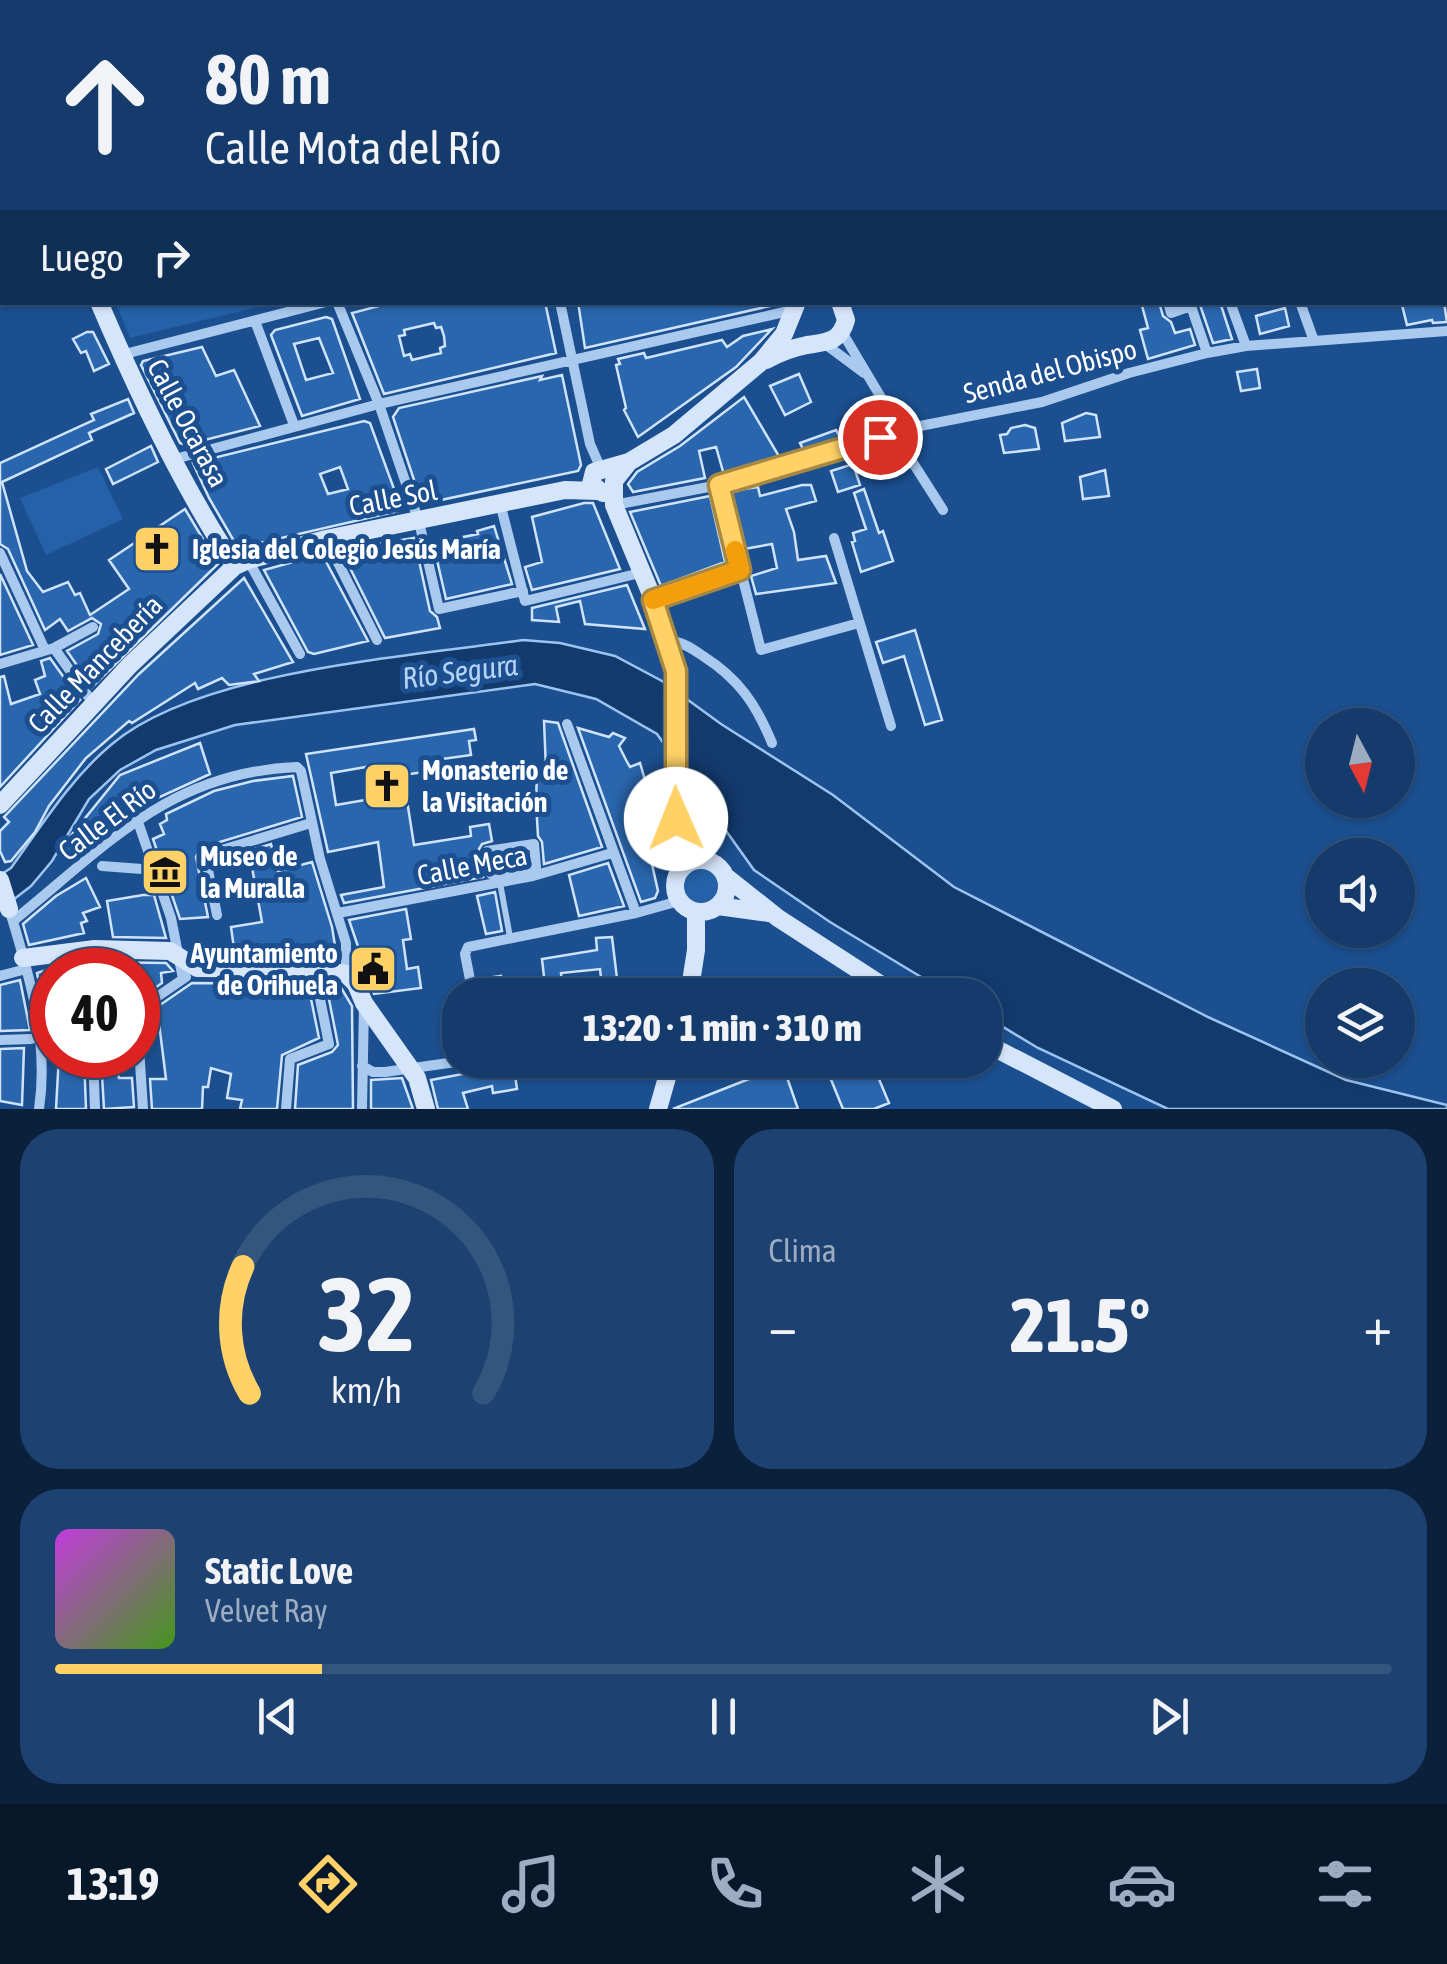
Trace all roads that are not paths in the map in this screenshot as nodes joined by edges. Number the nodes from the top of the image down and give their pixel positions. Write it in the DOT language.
graph roads {
  1 [pos="100,305"];
  2 [pos="315,305"];
  3 [pos="338,305"];
  4 [pos="561,305"];
  5 [pos="1169,305"];
  6 [pos="1231,305"];
  7 [pos="1301,305"];
  8 [pos="795,308"];
  9 [pos="843,318"];
  10 [pos="256,321"];
  11 [pos="1447,331"];
  12 [pos="1314,340"];
  13 [pos="819,344"];
  14 [pos="1246,346"];
  15 [pos="1206,353"];
  16 [pos="121,354"];
  17 [pos="572,358"];
  18 [pos="761,362"];
  19 [pos="865,374"];
  20 [pos="379,404"];
  21 [pos="294,426"];
  22 [pos="894,434"];
  23 [pos="174,459"];
  24 [pos="605,483"];
  25 [pos="719,485"];
  26 [pos="500,503"];
  27 [pos="944,510"];
  28 [pos="419,522"];
  29 [pos="834,538"];
  30 [pos="326,540"];
  31 [pos="0,553"];
  32 [pos="242,563"];
  33 [pos="740,570"];
  34 [pos="640,573"];
  35 [pos="522,591"];
  36 [pos="653,600"];
  37 [pos="859,622"];
  38 [pos="93,627"];
  39 [pos="377,640"];
  40 [pos="666,640"];
  41 [pos="50,649"];
  42 [pos="300,654"];
  43 [pos="0,664"];
  44 [pos="93,703"];
  45 [pos="567,724"];
  46 [pos="891,726"];
  47 [pos="772,743"];
  48 [pos="0,805"];
  49 [pos="138,819"];
  50 [pos="676,819"];
  51 [pos="311,823"];
  52 [pos="612,853"];
  53 [pos="708,861"];
  54 [pos="102,866"];
  55 [pos="536,868"];
  56 [pos="155,870"];
  57 [pos="680,870"];
  58 [pos="724,876"];
  59 [pos="0,880"];
  60 [pos="500,883"];
  61 [pos="679,900"];
  62 [pos="718,906"];
  63 [pos="696,912"];
  64 [pos="338,913"];
  65 [pos="636,914"];
  66 [pos="11,915"];
  67 [pos="217,915"];
  68 [pos="778,918"];
  69 [pos="510,937"];
  70 [pos="180,957"];
  71 [pos="25,964"];
  72 [pos="314,969"];
  73 [pos="190,974"];
  74 [pos="346,974"];
  75 [pos="0,976"];
  76 [pos="470,978"];
  77 [pos="692,978"];
  78 [pos="872,978"];
  79 [pos="30,988"];
  80 [pos="160,995"];
  81 [pos="364,1003"];
  82 [pos="382,1026"];
  83 [pos="362,1030"];
  84 [pos="30,1038"];
  85 [pos="0,1040"];
  86 [pos="1002,1051"];
  87 [pos="442,1063"];
  88 [pos="406,1067"];
  89 [pos="362,1072"];
  90 [pos="42,1078"];
  91 [pos="93,1078"];
  92 [pos="142,1078"];
  93 [pos="667,1078"];
  94 [pos="38,1109"];
  95 [pos="95,1109"];
  96 [pos="143,1109"];
  97 [pos="286,1109"];
  98 [pos="362,1109"];
  99 [pos="426,1109"];
  100 [pos="658,1109"];
  101 [pos="1113,1109"];
  1 -- 16 [label="street, Calle Ocarasa"];
  2 -- 10 [label="street"];
  3 -- 20 [label="street"];
  4 -- 17 [label="street"];
  5 -- 15 [label="street"];
  6 -- 14 [label="street"];
  7 -- 12 [label="street"];
  8 -- 13 [label="street"];
  8 -- 17 [label="street"];
  8 -- 18 [label="street"];
  9 -- 13 [label="street"];
  9 -- 19 [label="street"];
  10 -- 16 [label="street"];
  10 -- 21 [label="street"];
  11 -- 12 [label="street, Senda del Obispo"];
  12 -- 14 [label="street, Senda del Obispo"];
  13 -- 18 [label="street"];
  13 -- 19 [label="street"];
  14 -- 15 [label="street, Senda del Obispo"];
  15 -- 22 [label="street, Senda del Obispo"];
  16 -- 23 [label="street, Calle Ocarasa"];
  17 -- 20 [label="street"];
  17 -- 24 [label="street"];
  18 -- 24 [label="street"];
  19 -- 22 [label="street"];
  20 -- 21 [label="street"];
  20 -- 28 [label="street"];
  21 -- 23 [label="street"];
  22 -- 25 [label="street, Senda del Obispo"];
  22 -- 27 [label="street"];
  23 -- 32 [label="street, Calle Ocarasa"];
  24 -- 25 [label="street, Senda del Obispo"];
  24 -- 26 [label="street, Calle Sol"];
  24 -- 34 [label="street"];
  25 -- 33 [label="street"];
  26 -- 28 [label="street, Calle Sol"];
  26 -- 35 [label="street"];
  28 -- 30 [label="street, Calle Sol"];
  28 -- 35 [label="street"];
  29 -- 37 [label="street"];
  30 -- 32 [label="street, Calle Sol"];
  30 -- 39 [label="street"];
  31 -- 41 [label="street"];
  32 -- 42 [label="street"];
  32 -- 44 [label="street, Calle Mancebería"];
  33 -- 36 [label="street"];
  33 -- 37 [label="street"];
  34 -- 35 [label="street"];
  34 -- 36 [label="street"];
  36 -- 40 [label="street"];
  37 -- 46 [label="street"];
  38 -- 41 [label="street"];
  40 -- 47 [label="street"];
  40 -- 50 [label="street"];
  41 -- 43 [label="street"];
  41 -- 44 [label="street"];
  44 -- 48 [label="street, Calle Mancebería"];
  45 -- 52 [label="street"];
  49 -- 51 [label="street, Calle El Río"];
  49 -- 56 [label="street"];
  49 -- 66 [label="street, Calle El Río"];
  50 -- 53 [label="street"];
  50 -- 57 [label="street"];
  51 -- 64 [label="street"];
  51 -- 67 [label="street"];
  52 -- 60 [label="street, Calle Meca"];
  52 -- 65 [label="street"];
  53 -- 57 [label="street"];
  53 -- 58 [label="street"];
  54 -- 56 [label="street"];
  55 -- 55 [label="street"];
  56 -- 70 [label="street"];
  57 -- 61 [label="street"];
  58 -- 62 [label="street"];
  58 -- 68 [label="street"];
  59 -- 66 [label="street"];
  60 -- 64 [label="street, Calle Meca"];
  60 -- 69 [label="lane"];
  61 -- 63 [label="street"];
  61 -- 65 [label="street"];
  62 -- 63 [label="street"];
  62 -- 68 [label="street"];
  63 -- 77 [label="street"];
  64 -- 74 [label="street"];
  65 -- 69 [label="street"];
  66 -- 71 [label="street"];
  68 -- 78 [label="street"];
  69 -- 76 [label="street"];
  70 -- 71 [label="street"];
  70 -- 73 [label="street"];
  71 -- 75 [label="street"];
  71 -- 79 [label="street"];
  72 -- 73 [label="street"];
  72 -- 74 [label="street"];
  72 -- 97 [label="street"];
  73 -- 80 [label="street"];
  74 -- 81 [label="street"];
  81 -- 82 [label="street"];
  81 -- 83 [label="street"];
  82 -- 83 [label="street"];
  82 -- 88 [label="street"];
  83 -- 89 [label="street"];
  84 -- 85 [label="street"];
  86 -- 101 [label="street"];
  87 -- 88 [label="street"];
  88 -- 89 [label="street"];
  88 -- 99 [label="street"];
  89 -- 98 [label="street"];
  90 -- 94 [label="street"];
  91 -- 95 [label="street"];
  92 -- 96 [label="street"];
  93 -- 100 [label="street"];
}
